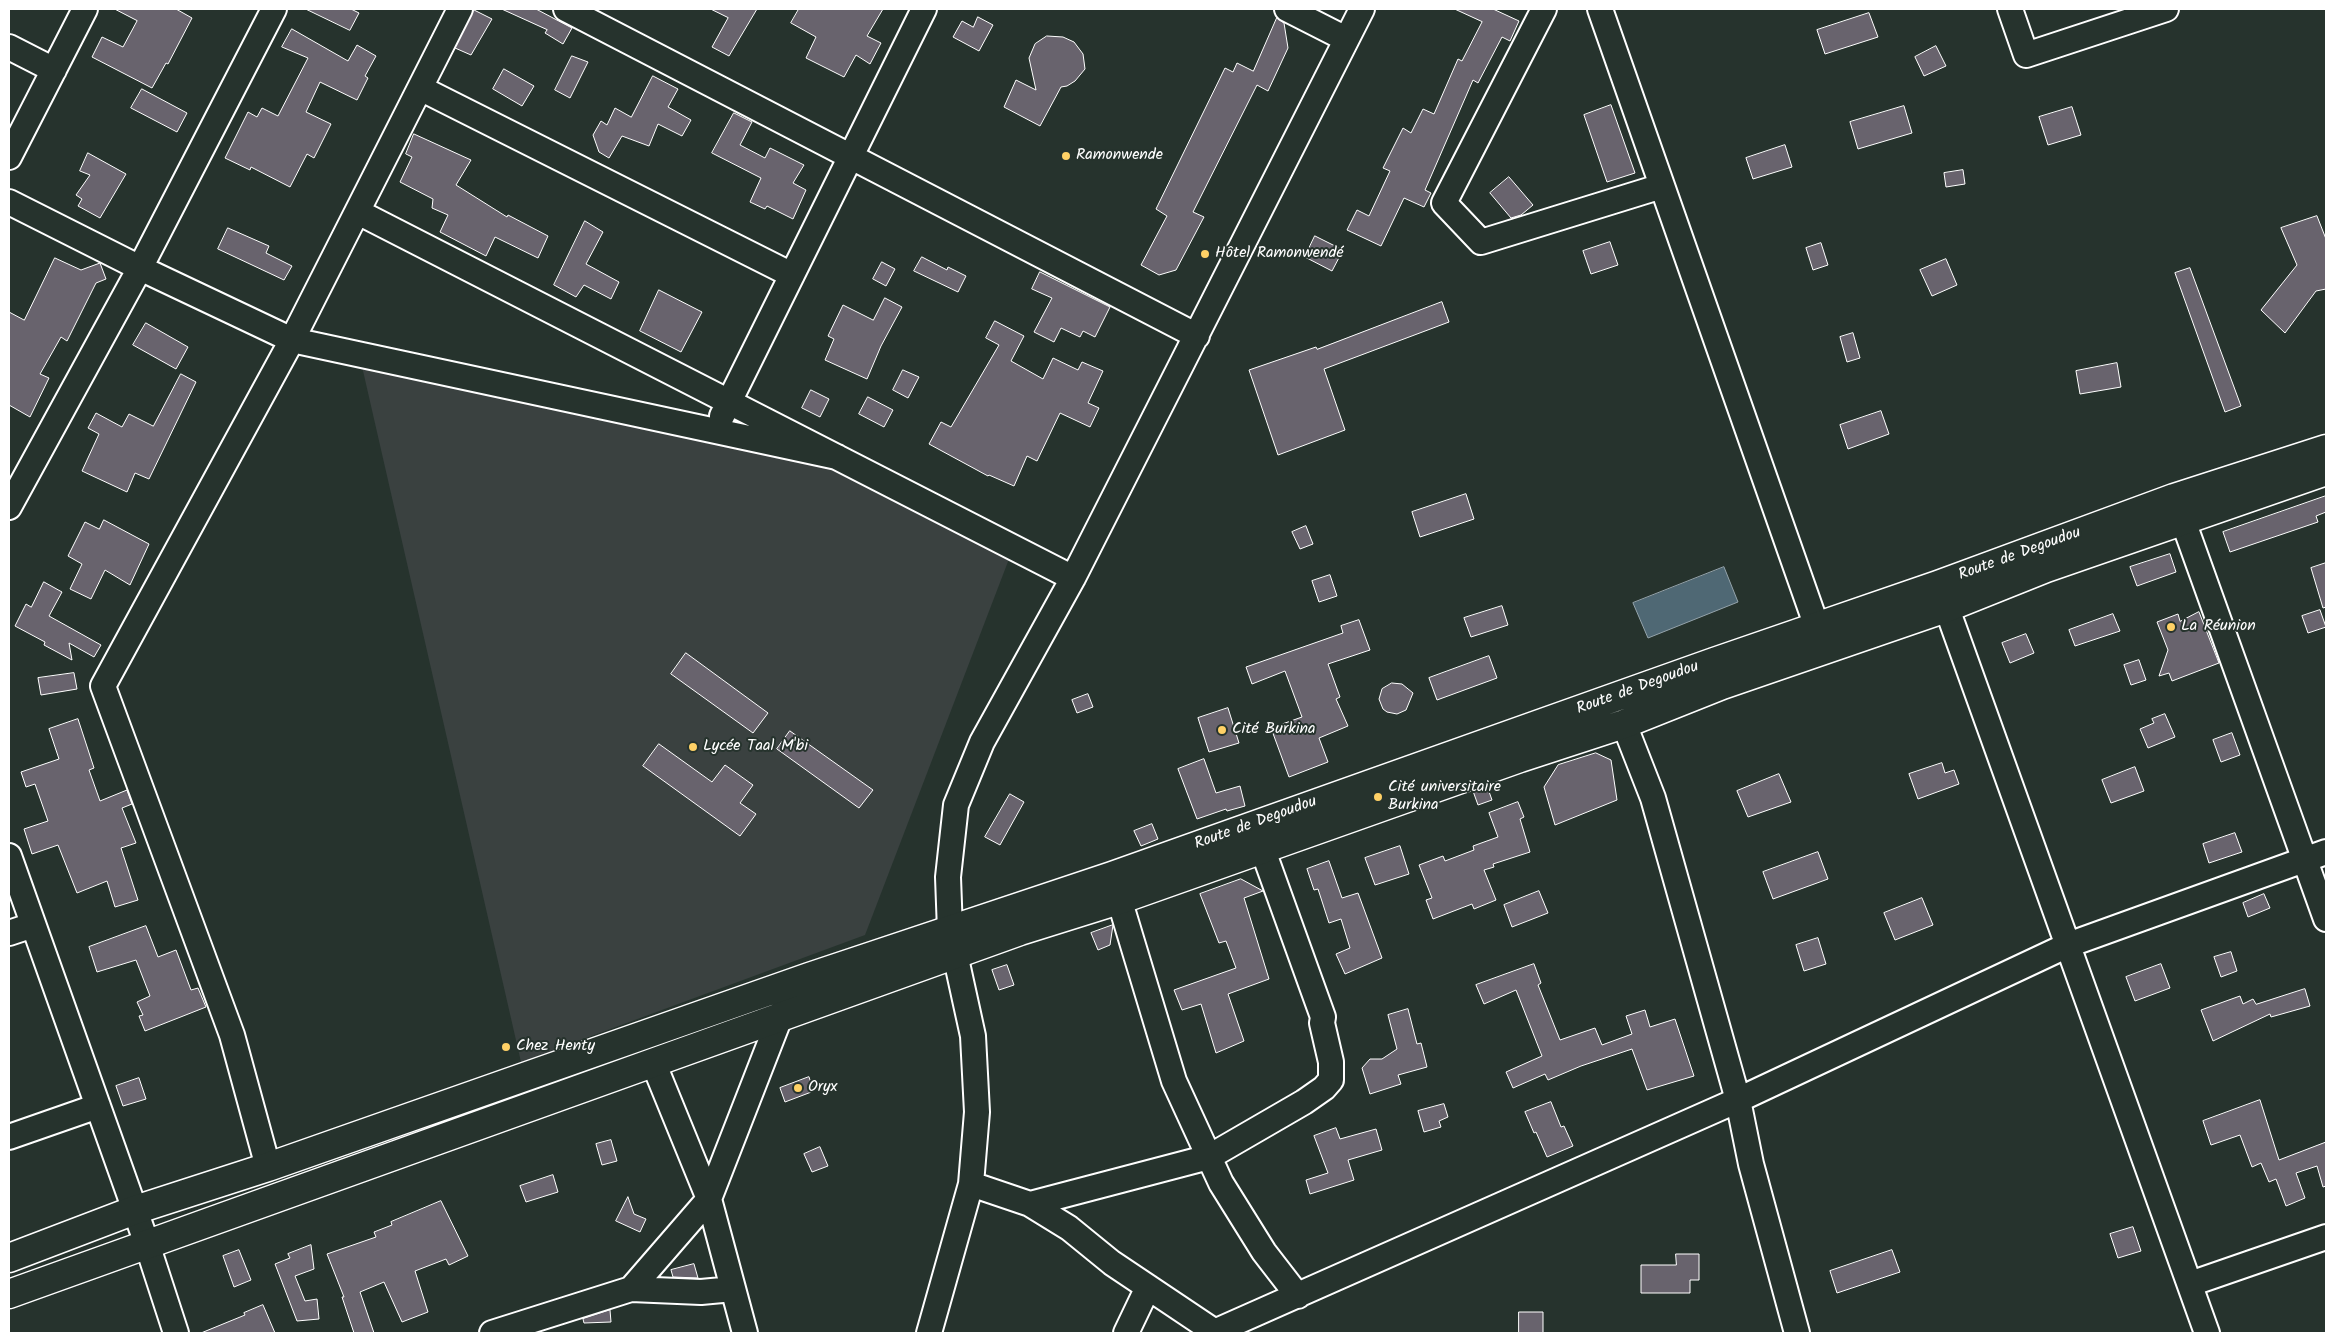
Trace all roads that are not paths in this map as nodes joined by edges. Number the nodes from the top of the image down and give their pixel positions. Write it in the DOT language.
graph roads {
  1 [pos="85,9"];
  2 [pos="274,9"];
  3 [pos="460,9"];
  4 [pos="566,9"];
  5 [pos="924,9"];
  6 [pos="1287,9"];
  7 [pos="1362,9"];
  8 [pos="1544,9"];
  9 [pos="1600,9"];
  10 [pos="2010,9"];
  11 [pos="2166,9"];
  12 [pos="1346,39"];
  13 [pos="9,47"];
  14 [pos="54,70"];
  15 [pos="420,88"];
  16 [pos="851,156"];
  17 [pos="9,157"];
  18 [pos="1662,186"];
  19 [pos="9,202"];
  20 [pos="358,212"];
  21 [pos="140,268"];
  22 [pos="792,275"];
  23 [pos="1197,336"];
  24 [pos="292,340"];
  25 [pos="729,401"];
  26 [pos="714,431"];
  27 [pos="2326,449"];
  28 [pos="837,456"];
  29 [pos="2326,471"];
  30 [pos="9,507"];
  31 [pos="2179,509"];
  32 [pos="1073,578"];
  33 [pos="1942,597"];
  34 [pos="1817,628"];
  35 [pos="1624,724"];
  36 [pos="1253,825"];
  37 [pos="1263,850"];
  38 [pos="9,856"];
  39 [pos="2316,856"];
  40 [pos="1116,888"];
  41 [pos="2326,919"];
  42 [pos="33,924"];
  43 [pos="9,933"];
  44 [pos="952,943"];
  45 [pos="2068,945"];
  46 [pos="793,984"];
  47 [pos="779,1016"];
  48 [pos="653,1062"];
  49 [pos="1738,1100"];
  50 [pos="98,1106"];
  51 [pos="9,1137"];
  52 [pos="1209,1157"];
  53 [pos="268,1167"];
  54 [pos="970,1184"];
  55 [pos="709,1199"];
  56 [pos="1030,1204"];
  57 [pos="135,1210"];
  58 [pos="2326,1237"];
  59 [pos="147,1244"];
  60 [pos="9,1258"];
  61 [pos="2190,1284"];
  62 [pos="1148,1287"];
  63 [pos="631,1289"];
  64 [pos="733,1289"];
  65 [pos="9,1294"];
  66 [pos="1298,1296"];
  67 [pos="1213,1332"];
  68 [pos="176,1333"];
  69 [pos="492,1333"];
  70 [pos="745,1333"];
  71 [pos="928,1333"];
  72 [pos="1126,1333"];
  73 [pos="1797,1333"];
  74 [pos="2207,1333"];
  1 -- 14 [label="street"];
  2 -- 21 [label="street"];
  3 -- 15 [label="street"];
  4 -- 16 [label="street"];
  5 -- 16 [label="street"];
  6 -- 12 [label="street"];
  7 -- 12 [label="street"];
  8 -- 18 [label="street"];
  9 -- 18 [label="street"];
  10 -- 11 [label="street"];
  12 -- 23 [label="street"];
  13 -- 14 [label="street"];
  14 -- 17 [label="street"];
  15 -- 20 [label="street"];
  15 -- 22 [label="street"];
  16 -- 22 [label="street"];
  16 -- 23 [label="street"];
  18 -- 34 [label="street"];
  19 -- 21 [label="street"];
  20 -- 24 [label="street"];
  20 -- 25 [label="street"];
  21 -- 24 [label="street"];
  21 -- 30 [label="street"];
  22 -- 25 [label="street"];
  23 -- 32 [label="street"];
  24 -- 26 [label="street"];
  24 -- 53 [label="street"];
  25 -- 26 [label="street"];
  25 -- 28 [label="street"];
  26 -- 28 [label="street"];
  27 -- 31 [label="main road, Route de Degoudou"];
  28 -- 32 [label="street"];
  29 -- 31 [label="main road, Route de Degoudou"];
  31 -- 33 [label="main road, Route de Degoudou"];
  31 -- 39 [label="street"];
  32 -- 44 [label="street"];
  33 -- 34 [label="main road, Route de Degoudou"];
  33 -- 35 [label="main road, Route de Degoudou"];
  33 -- 45 [label="street"];
  34 -- 36 [label="main road, Route de Degoudou"];
  35 -- 37 [label="main road, Route de Degoudou"];
  35 -- 49 [label="street"];
  36 -- 37 [label="street"];
  36 -- 40 [label="main road, Route de Degoudou"];
  37 -- 40 [label="main road, Route de Degoudou"];
  37 -- 52 [label="street"];
  38 -- 42 [label="street"];
  39 -- 41 [label="street"];
  39 -- 45 [label="street"];
  40 -- 44 [label="main road, Route de Degoudou"];
  40 -- 52 [label="street"];
  42 -- 43 [label="street"];
  42 -- 50 [label="street"];
  44 -- 46 [label="main road"];
  44 -- 47 [label="main road"];
  44 -- 54 [label="street"];
  45 -- 49 [label="street"];
  45 -- 61 [label="street"];
  46 -- 47 [label="street"];
  46 -- 53 [label="main road"];
  47 -- 48 [label="main road"];
  47 -- 55 [label="street"];
  48 -- 55 [label="street"];
  48 -- 59 [label="main road"];
  49 -- 66 [label="street"];
  49 -- 73 [label="street"];
  50 -- 51 [label="street"];
  50 -- 57 [label="street"];
  52 -- 56 [label="street"];
  52 -- 66 [label="street"];
  53 -- 57 [label="main road"];
  54 -- 56 [label="street"];
  54 -- 71 [label="street"];
  55 -- 63 [label="street"];
  55 -- 64 [label="street"];
  56 -- 62 [label="street"];
  57 -- 59 [label="street"];
  57 -- 60 [label="main road"];
  58 -- 61 [label="street"];
  59 -- 65 [label="main road"];
  59 -- 68 [label="street"];
  61 -- 74 [label="street"];
  62 -- 67 [label="street"];
  62 -- 72 [label="street"];
  63 -- 64 [label="street"];
  63 -- 69 [label="street"];
  64 -- 70 [label="street"];
  66 -- 67 [label="street"];
}
